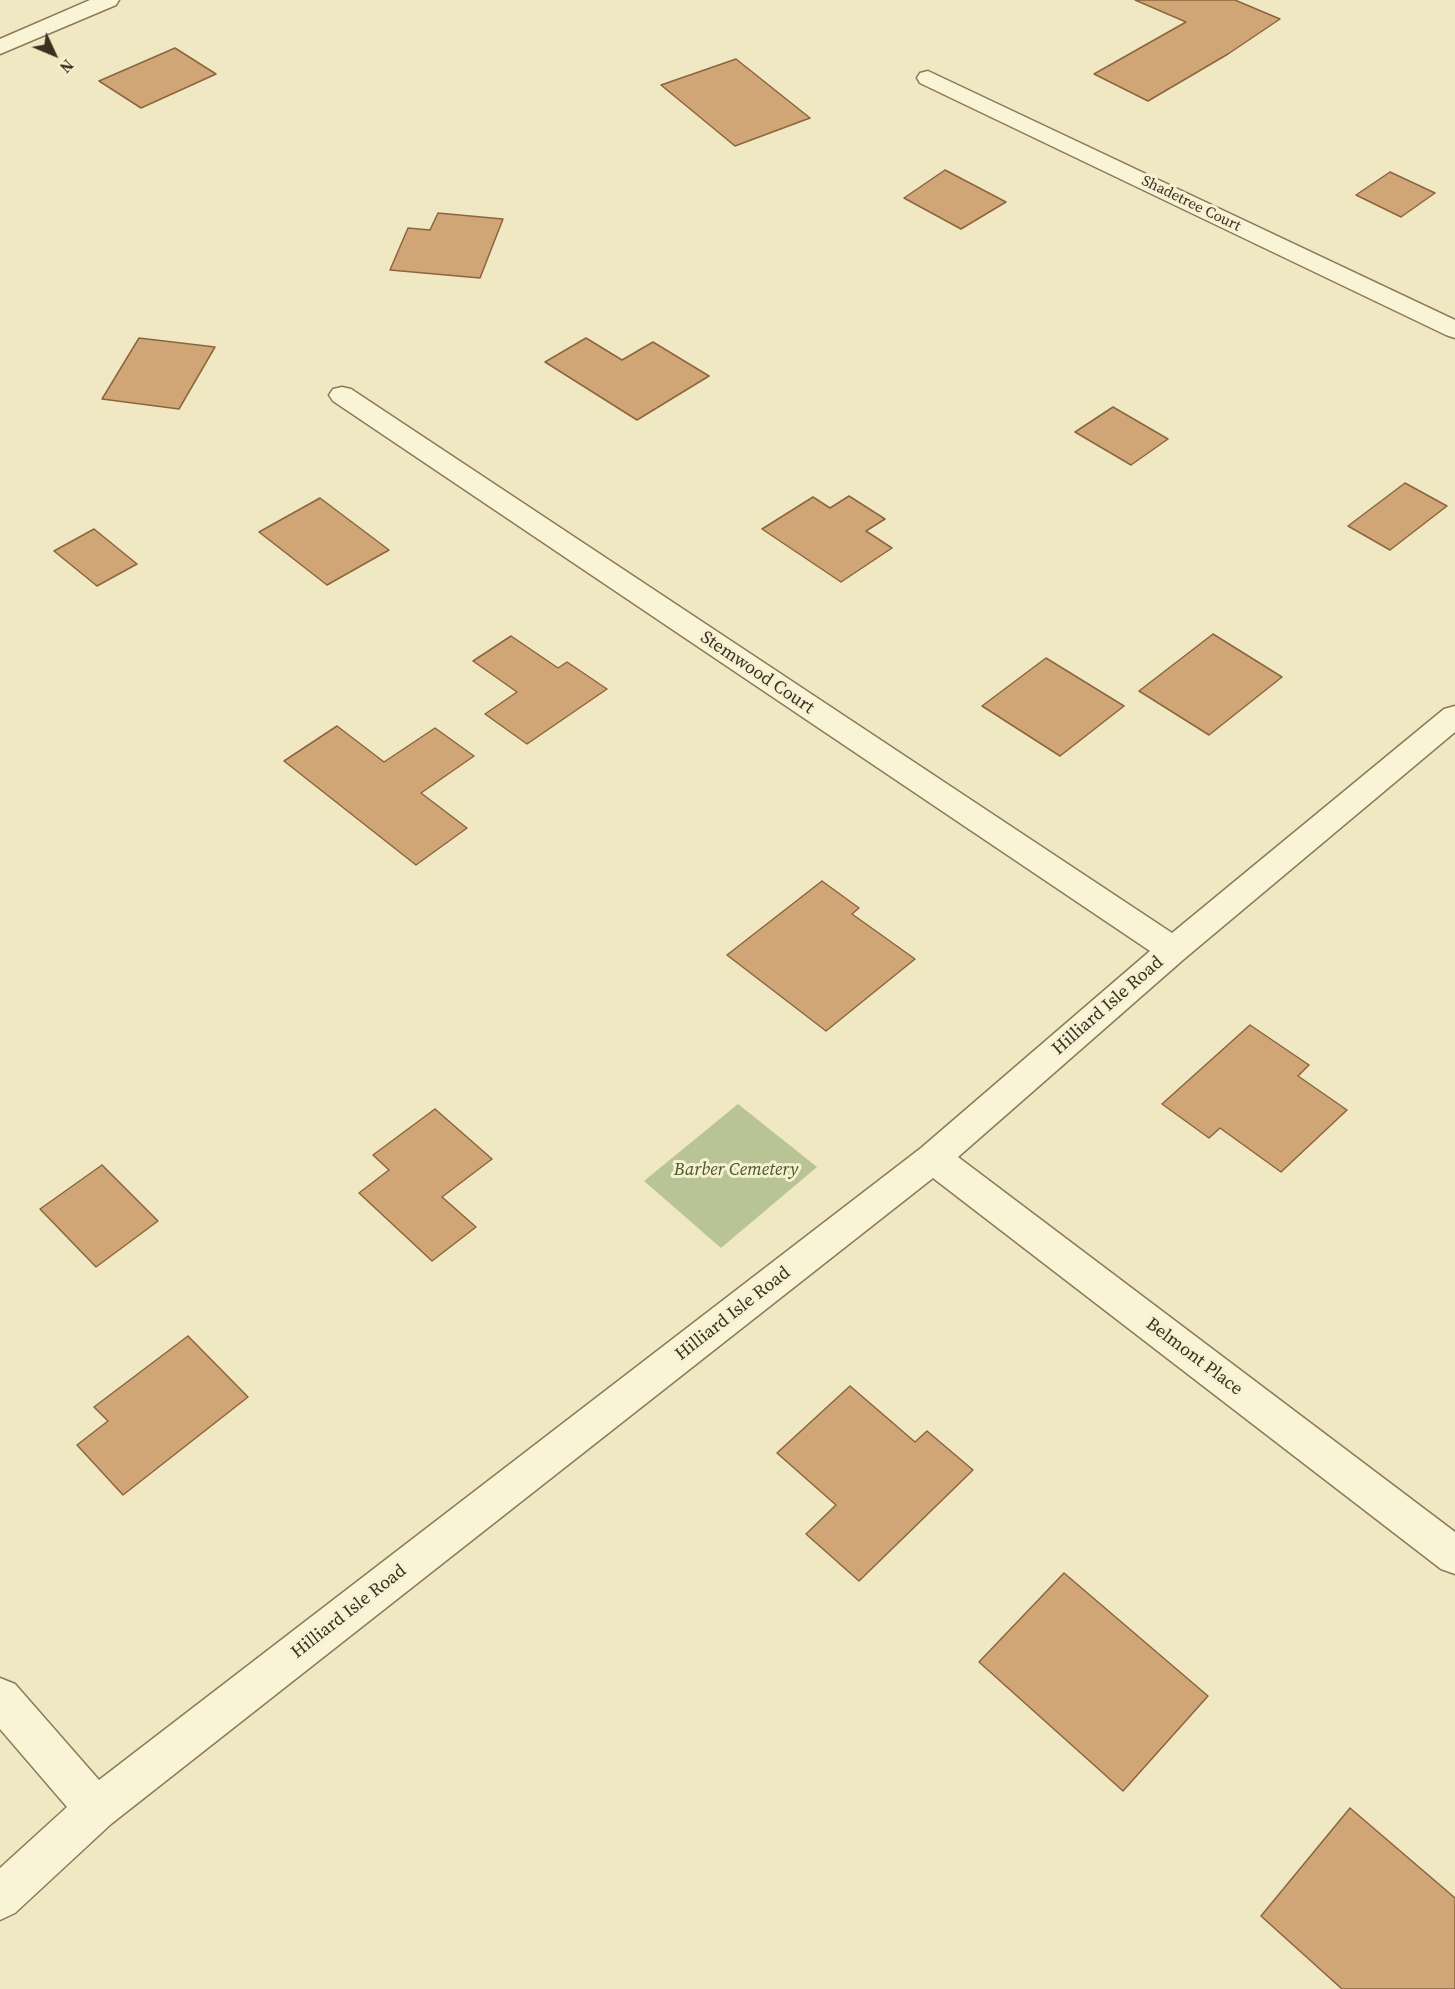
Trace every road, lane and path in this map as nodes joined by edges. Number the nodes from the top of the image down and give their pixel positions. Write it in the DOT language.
graph roads {
  1 [pos="108,0"];
  2 [pos="0,46"];
  3 [pos="928,78"];
  4 [pos="1455,330"];
  5 [pos="342,395"];
  6 [pos="1455,716"];
  7 [pos="1173,950"];
  8 [pos="933,1158"];
  9 [pos="1455,1556"];
  10 [pos="0,1698"];
  11 [pos="96,1809"];
  12 [pos="0,1898"];
  1 -- 2 [label="street"];
  3 -- 4 [label="street, Shadetree Court"];
  5 -- 7 [label="street, Stemwood Court"];
  6 -- 7 [label="street, Hilliard Isle Road"];
  7 -- 8 [label="street, Hilliard Isle Road"];
  8 -- 9 [label="street, Belmont Place"];
  8 -- 11 [label="street, Hilliard Isle Road"];
  10 -- 11 [label="street"];
  11 -- 12 [label="street, Hilliard Isle Road"];
}
